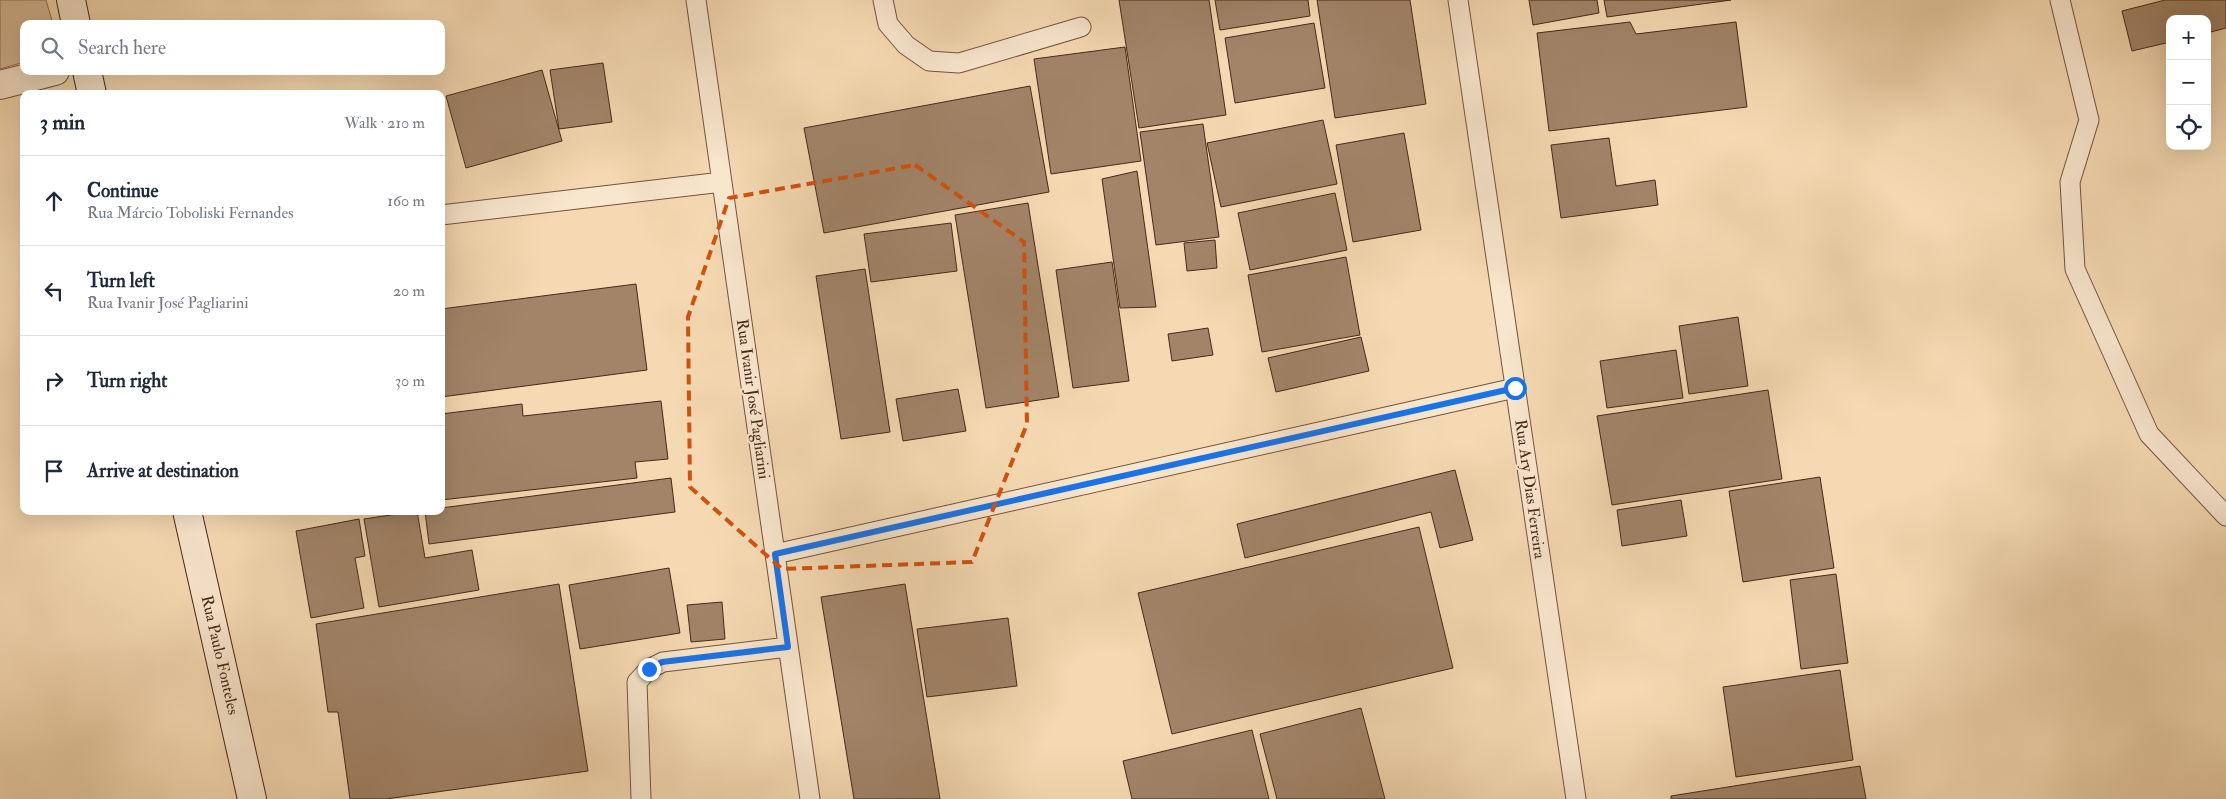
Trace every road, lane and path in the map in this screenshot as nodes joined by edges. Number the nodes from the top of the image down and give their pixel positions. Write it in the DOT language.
graph roads {
  1 [pos="71,0"];
  2 [pos="696,0"];
  3 [pos="882,0"];
  4 [pos="1458,0"];
  5 [pos="2060,0"];
  6 [pos="75,20"];
  7 [pos="1082,27"];
  8 [pos="39,75"];
  9 [pos="88,75"];
  10 [pos="0,85"];
  11 [pos="91,90"];
  12 [pos="722,182"];
  13 [pos="445,214"];
  14 [pos="1515,388"];
  15 [pos="188,515"];
  16 [pos="2226,516"];
  17 [pos="775,554"];
  18 [pos="788,647"];
  19 [pos="252,799"];
  20 [pos="641,799"];
  21 [pos="810,799"];
  22 [pos="1576,799"];
  1 -- 6 [label="street"];
  2 -- 12 [label="lane, Rua Ivanir José Pagliarini"];
  3 -- 7 [label="lane"];
  4 -- 14 [label="lane, Rua Ary Dias Ferreira"];
  5 -- 16 [label="lane"];
  8 -- 10 [label="street"];
  9 -- 11 [label="street"];
  12 -- 13 [label="lane"];
  12 -- 17 [label="lane, Rua Ivanir José Pagliarini"];
  14 -- 17 [label="lane"];
  14 -- 22 [label="lane, Rua Ary Dias Ferreira"];
  15 -- 19 [label="street, Rua Paulo Fonteles"];
  17 -- 18 [label="lane, Rua Ivanir José Pagliarini"];
  18 -- 20 [label="lane"];
  18 -- 21 [label="lane, Rua Ivanir José Pagliarini"];
}
